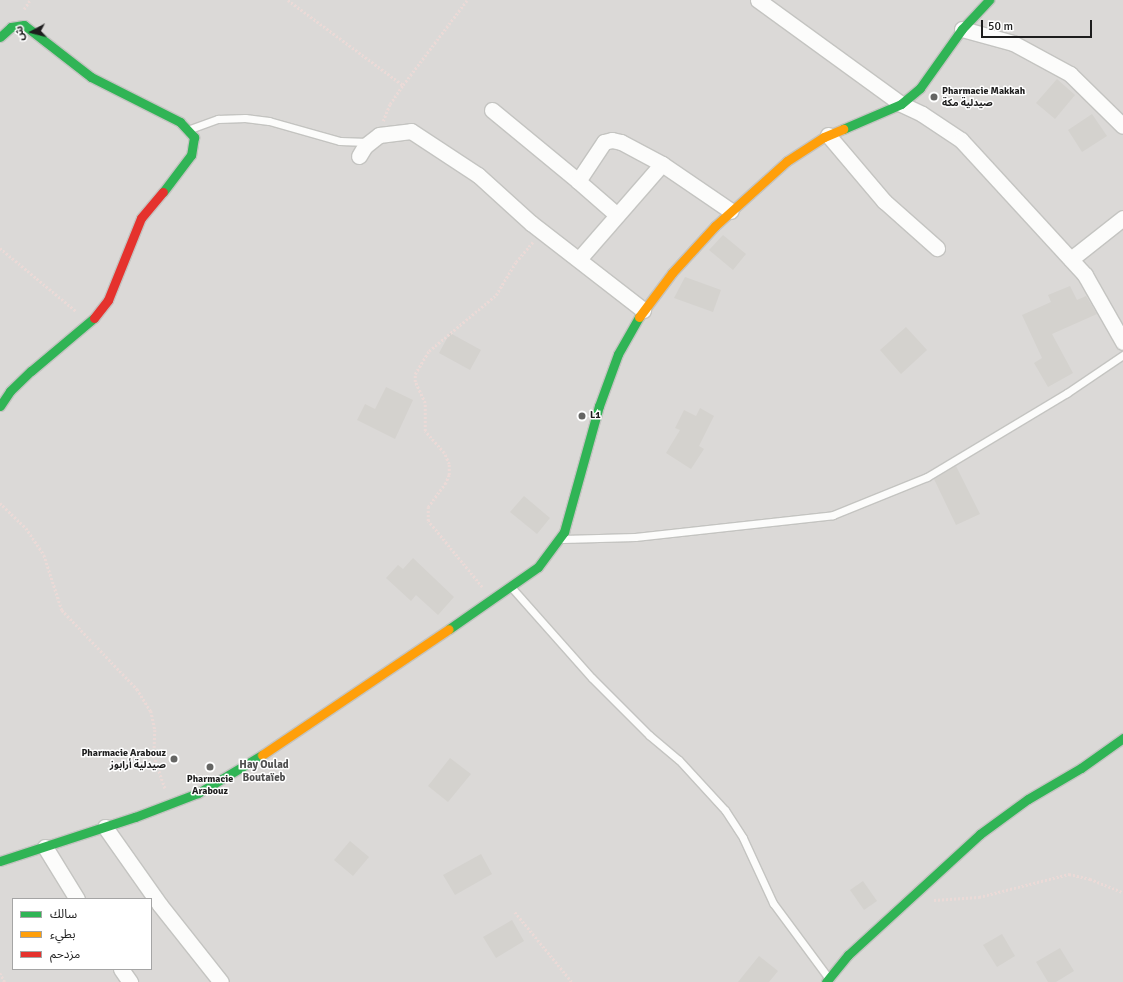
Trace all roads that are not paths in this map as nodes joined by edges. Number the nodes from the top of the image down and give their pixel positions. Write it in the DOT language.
graph roads {
  1 [pos="758,0"];
  2 [pos="989,0"];
  3 [pos="962,30"];
  4 [pos="0,37"];
  5 [pos="901,104"];
  6 [pos="492,110"];
  7 [pos="1123,126"];
  8 [pos="188,129"];
  9 [pos="828,135"];
  10 [pos="374,139"];
  11 [pos="359,156"];
  12 [pos="662,164"];
  13 [pos="578,181"];
  14 [pos="731,211"];
  15 [pos="617,215"];
  16 [pos="1123,218"];
  17 [pos="938,248"];
  18 [pos="579,259"];
  19 [pos="1071,260"];
  20 [pos="644,310"];
  21 [pos="1123,342"];
  22 [pos="1123,355"];
  23 [pos="0,406"];
  24 [pos="559,539"];
  25 [pos="511,587"];
  26 [pos="1123,738"];
  27 [pos="105,827"];
  28 [pos="45,847"];
  29 [pos="0,861"];
  30 [pos="76,898"];
  31 [pos="122,970"];
  32 [pos="827,980"];
  33 [pos="130,982"];
  34 [pos="221,982"];
  1 -- 5 [label="street"];
  2 -- 3 [label="street"];
  3 -- 5 [label="street"];
  3 -- 7 [label="street"];
  4 -- 8 [label="street"];
  5 -- 9 [label="street"];
  5 -- 19 [label="street"];
  6 -- 13 [label="street"];
  8 -- 10 [label="lane"];
  8 -- 23 [label="street"];
  9 -- 14 [label="street"];
  9 -- 17 [label="street"];
  10 -- 11 [label="street"];
  10 -- 18 [label="street"];
  12 -- 13 [label="street"];
  12 -- 14 [label="street"];
  12 -- 15 [label="street"];
  13 -- 15 [label="street"];
  14 -- 20 [label="street"];
  15 -- 18 [label="street"];
  16 -- 19 [label="street"];
  18 -- 20 [label="street"];
  19 -- 21 [label="street"];
  20 -- 24 [label="street"];
  22 -- 24 [label="lane"];
  24 -- 25 [label="street"];
  25 -- 27 [label="street"];
  25 -- 32 [label="lane"];
  26 -- 32 [label="street"];
  27 -- 28 [label="street"];
  27 -- 34 [label="street"];
  28 -- 29 [label="street"];
  28 -- 30 [label="street"];
  31 -- 33 [label="street"];
}
